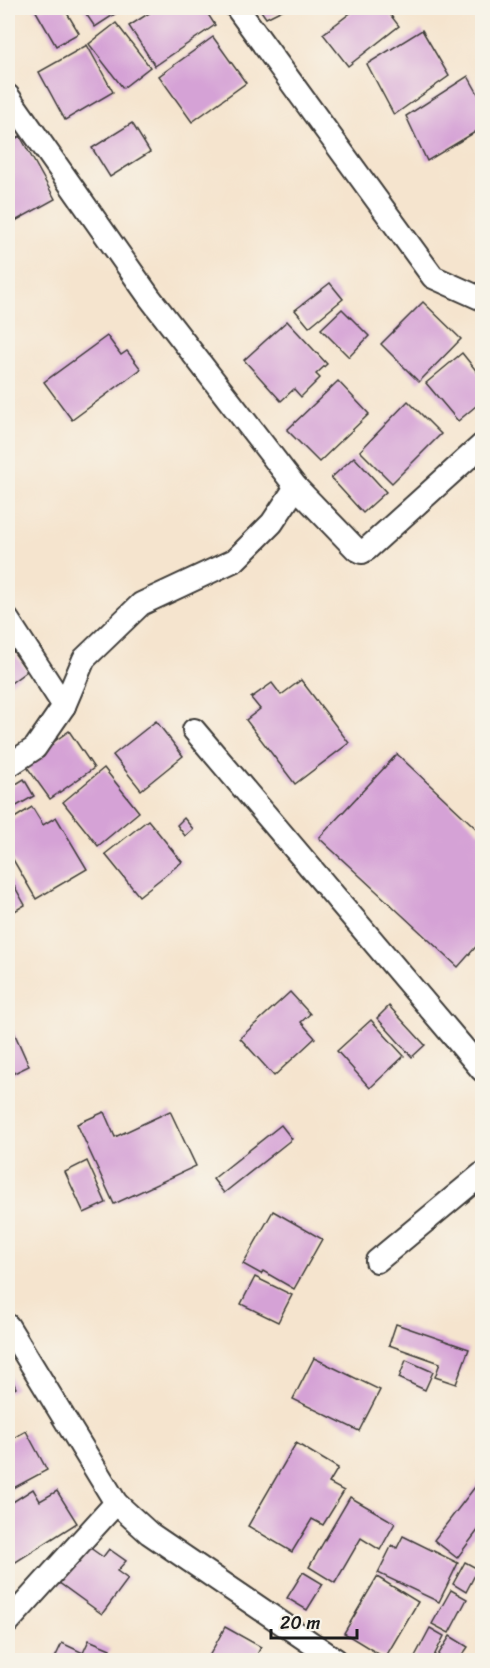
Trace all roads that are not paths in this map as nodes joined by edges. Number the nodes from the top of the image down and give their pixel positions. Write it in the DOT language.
graph roads {
  1 [pos="237,8"];
  2 [pos="8,96"];
  3 [pos="483,299"];
  4 [pos="483,444"];
  5 [pos="296,487"];
  6 [pos="8,620"];
  7 [pos="64,706"];
  8 [pos="194,730"];
  9 [pos="8,766"];
  10 [pos="483,1070"];
  11 [pos="483,1174"];
  12 [pos="377,1261"];
  13 [pos="8,1326"];
  14 [pos="116,1503"];
  15 [pos="8,1622"];
  16 [pos="336,1660"];
  1 -- 3 [label="street"];
  2 -- 5 [label="street"];
  4 -- 5 [label="street"];
  5 -- 7 [label="street"];
  6 -- 7 [label="street"];
  7 -- 9 [label="street"];
  8 -- 10 [label="street"];
  11 -- 12 [label="street"];
  13 -- 14 [label="street"];
  14 -- 15 [label="street"];
  14 -- 16 [label="street"];
}
